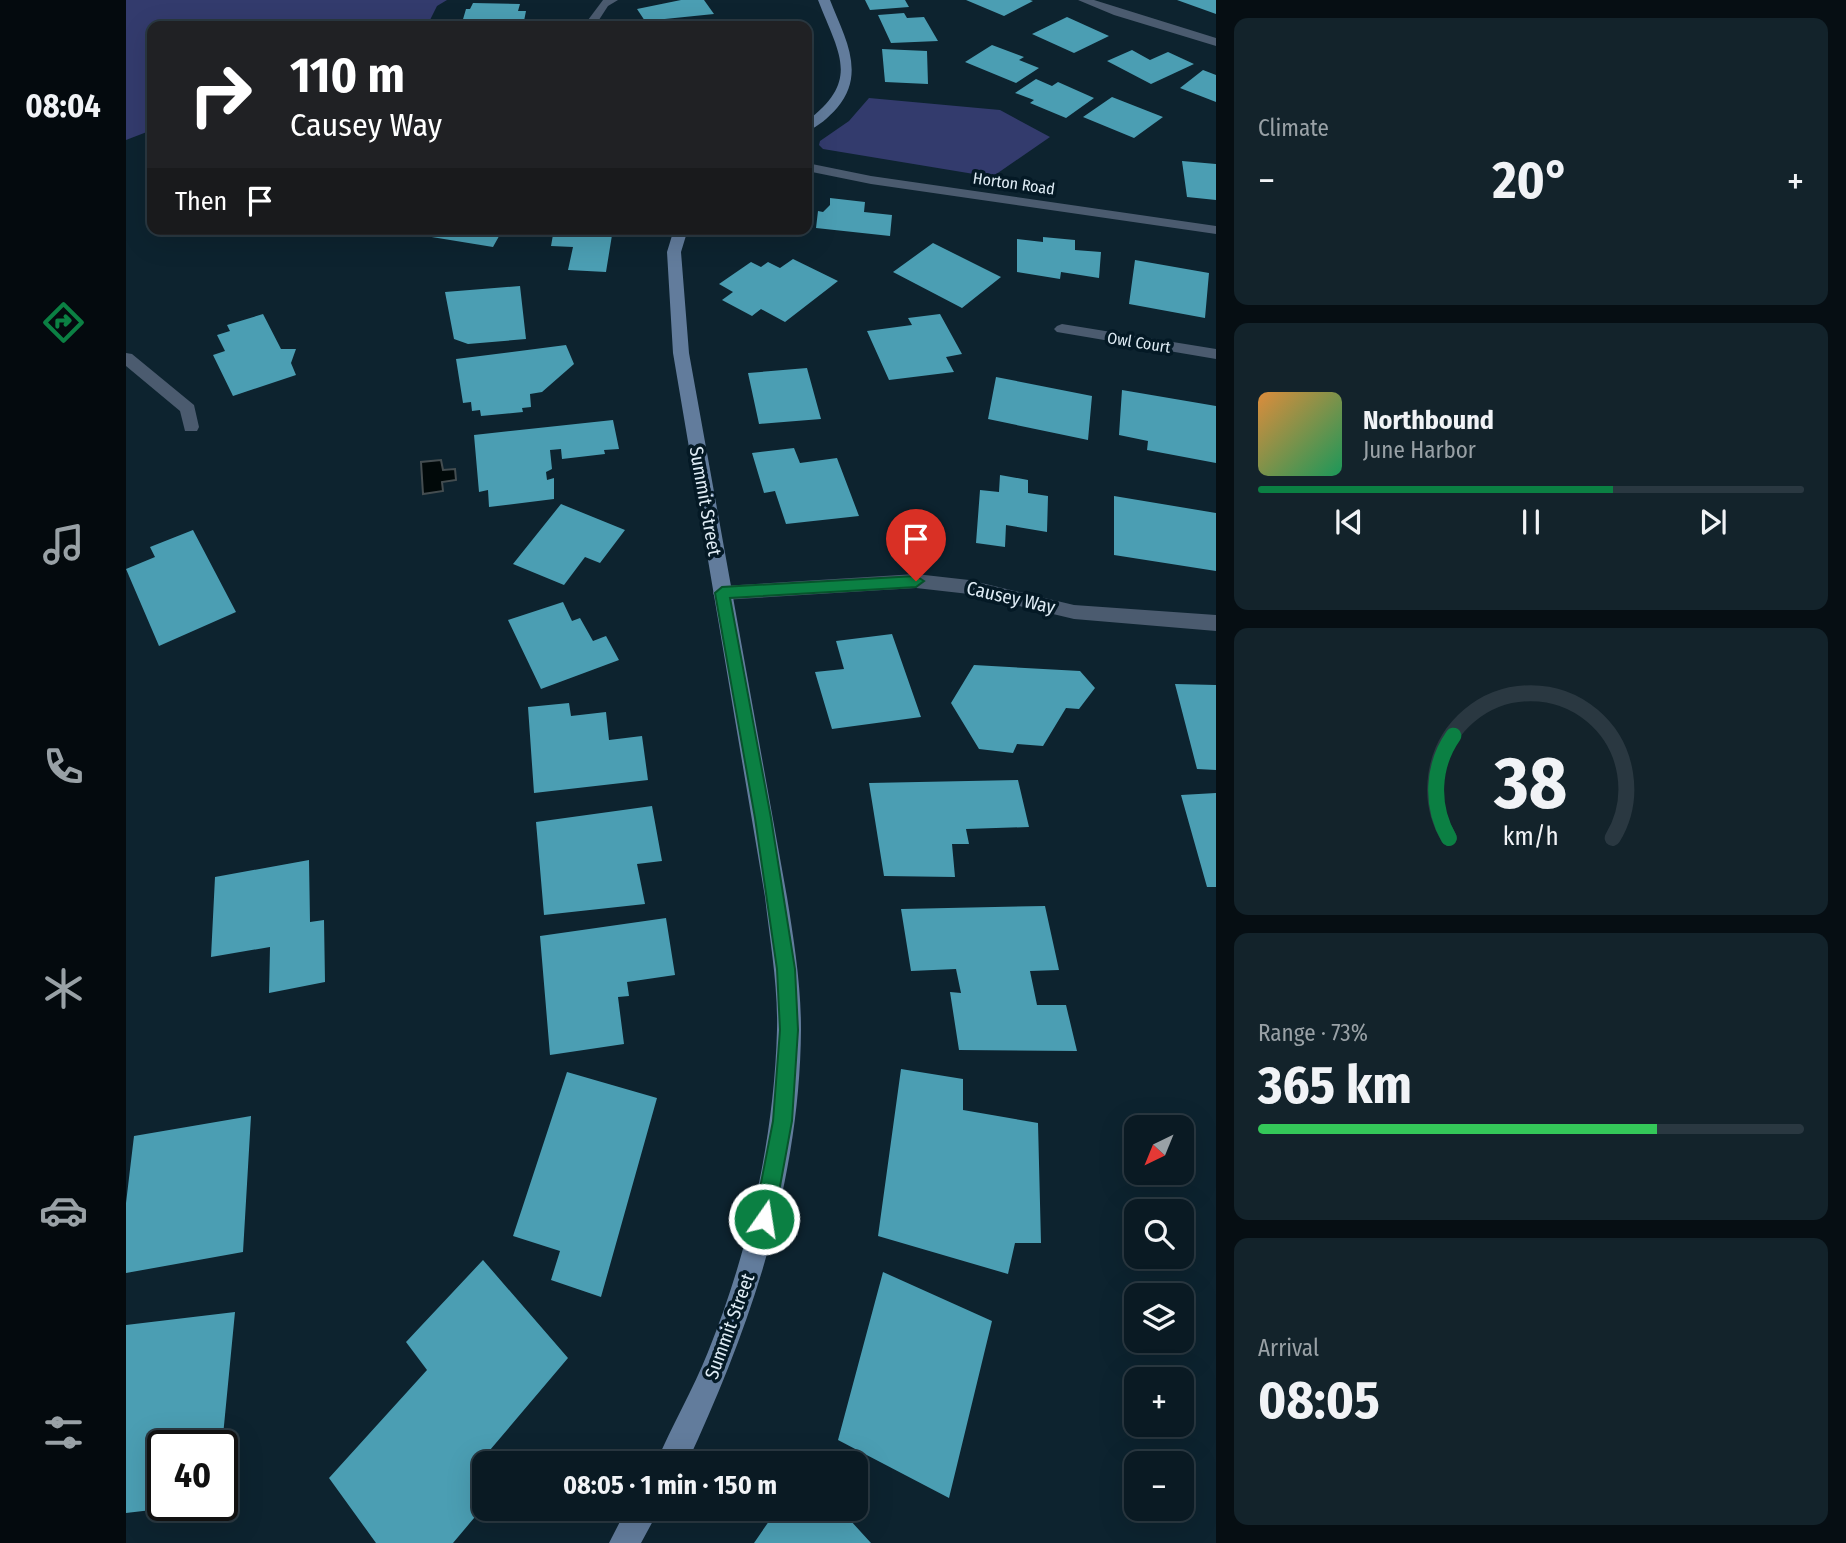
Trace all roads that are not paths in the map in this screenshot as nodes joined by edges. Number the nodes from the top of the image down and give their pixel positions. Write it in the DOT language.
graph roads {
  1 [pos="612,0"];
  2 [pos="824,0"];
  3 [pos="1084,0"];
  4 [pos="593,21"];
  5 [pos="1216,42"];
  6 [pos="812,123"];
  7 [pos="812,168"];
  8 [pos="1216,230"];
  9 [pos="679,235"];
  10 [pos="1062,330"];
  11 [pos="1216,354"];
  12 [pos="126,358"];
  13 [pos="191,427"];
  14 [pos="722,593"];
  15 [pos="1216,623"];
  16 [pos="676,1451"];
  17 [pos="637,1521"];
  18 [pos="624,1543"];
  1 -- 4 [label="street"];
  2 -- 6 [label="street"];
  3 -- 5 [label="street"];
  7 -- 8 [label="street, Horton Road"];
  9 -- 14 [label="street, Summit Street"];
  10 -- 11 [label="street, Owl Court"];
  12 -- 13 [label="street"];
  14 -- 15 [label="street, Causey Way"];
  14 -- 16 [label="street, Summit Street"];
  17 -- 18 [label="street"];
}
